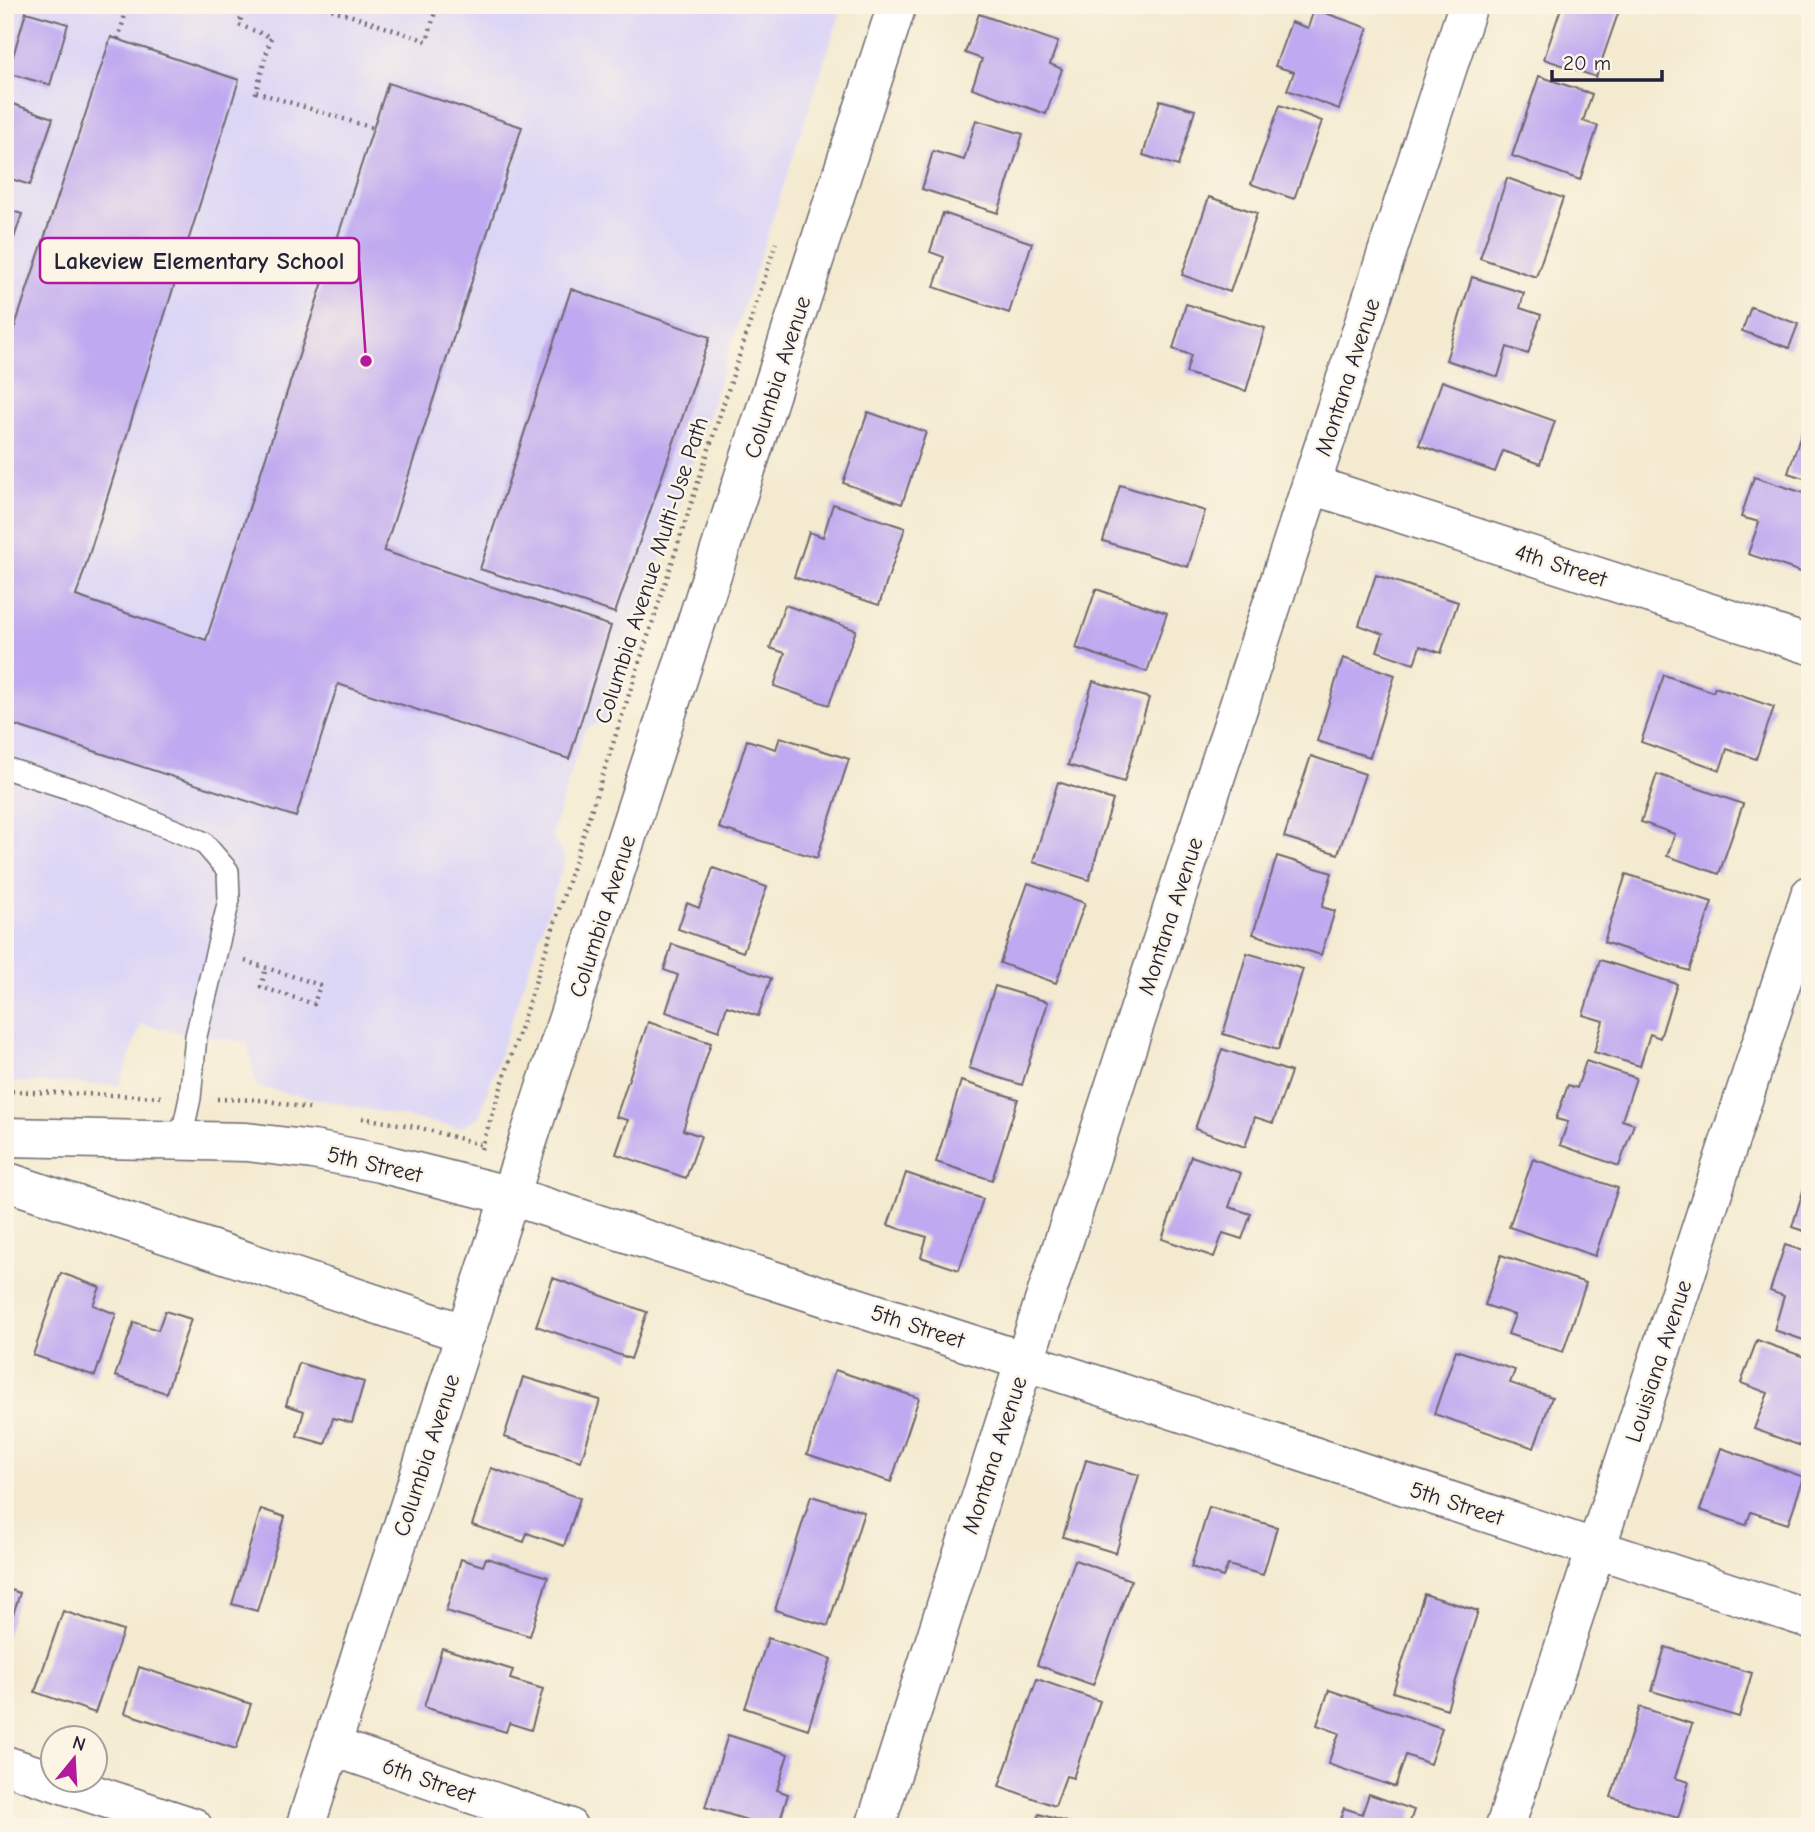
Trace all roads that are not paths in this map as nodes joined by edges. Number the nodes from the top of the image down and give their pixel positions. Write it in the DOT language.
graph roads {
  1 [pos="897,5"];
  2 [pos="1468,5"];
  3 [pos="1312,485"];
  4 [pos="1810,645"];
  5 [pos="5,768"];
  6 [pos="1810,895"];
  7 [pos="5,1137"];
  8 [pos="181,1139"];
  9 [pos="5,1181"];
  10 [pos="510,1196"];
  11 [pos="466,1334"];
  12 [pos="1024,1361"];
  13 [pos="1596,1549"];
  14 [pos="1810,1619"];
  15 [pos="331,1746"];
  16 [pos="5,1765"];
  17 [pos="193,1827"];
  18 [pos="304,1827"];
  19 [pos="568,1827"];
  20 [pos="875,1827"];
  21 [pos="1505,1827"];
  1 -- 10 [label="street, Columbia Avenue"];
  2 -- 3 [label="street, Montana Avenue"];
  3 -- 4 [label="street, 4th Street"];
  3 -- 12 [label="street, Montana Avenue"];
  5 -- 8 [label="lane"];
  6 -- 13 [label="street, Louisiana Avenue"];
  7 -- 8 [label="street, 5th Street"];
  8 -- 10 [label="street, 5th Street"];
  9 -- 11 [label="street"];
  10 -- 11 [label="street, Columbia Avenue"];
  10 -- 12 [label="street, 5th Street"];
  11 -- 15 [label="street, Columbia Avenue"];
  12 -- 13 [label="street, 5th Street"];
  12 -- 20 [label="street, Montana Avenue"];
  13 -- 14 [label="street, 5th Street"];
  13 -- 21 [label="street, Louisiana Avenue"];
  15 -- 18 [label="street, Columbia Avenue"];
  15 -- 19 [label="street, 6th Street"];
  16 -- 17 [label="street"];
}
